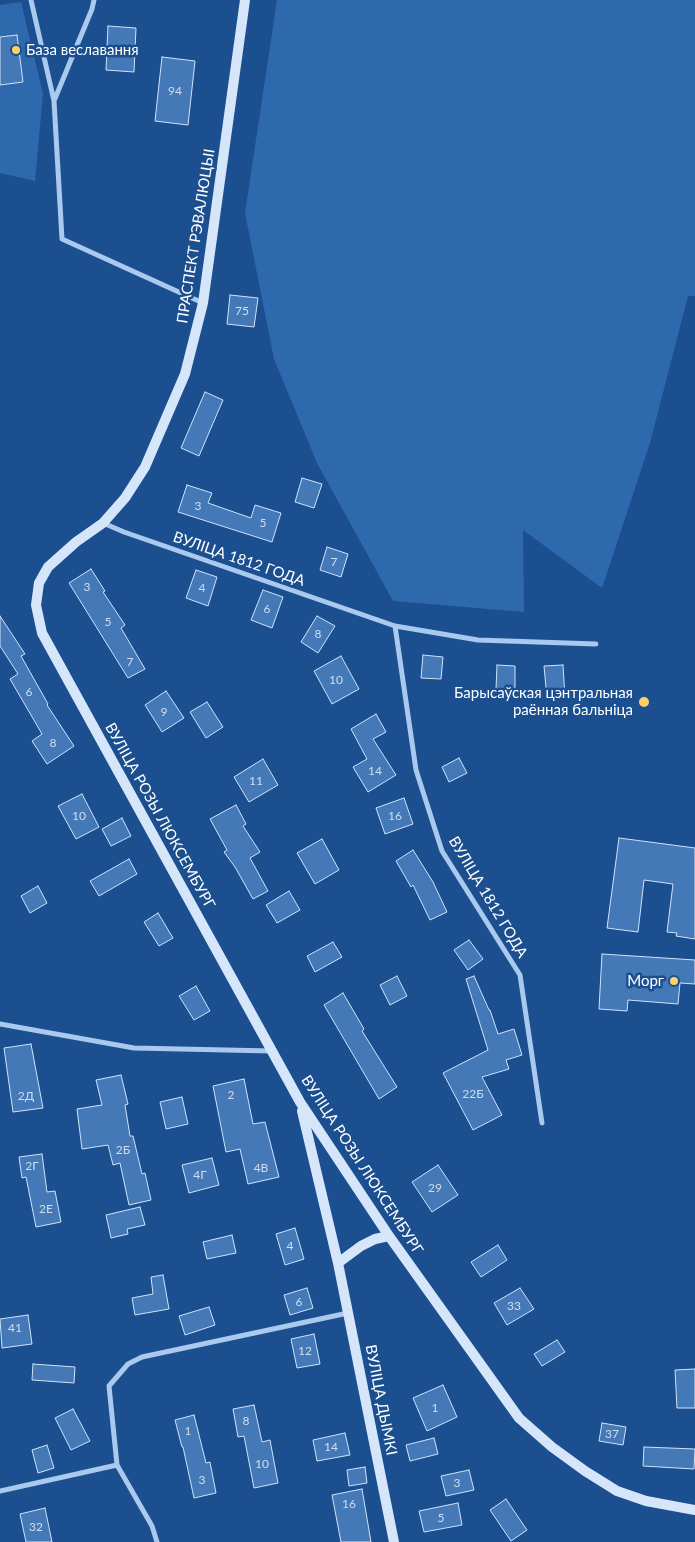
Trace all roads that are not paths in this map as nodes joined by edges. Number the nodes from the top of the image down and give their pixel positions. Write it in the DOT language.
graph roads {
  1 [pos="31,0"];
  2 [pos="94,0"];
  3 [pos="245,0"];
  4 [pos="54,101"];
  5 [pos="203,303"];
  6 [pos="103,523"];
  7 [pos="36,605"];
  8 [pos="395,626"];
  9 [pos="596,644"];
  10 [pos="0,1024"];
  11 [pos="272,1051"];
  12 [pos="300,1102"];
  13 [pos="542,1123"];
  14 [pos="389,1236"];
  15 [pos="338,1264"];
  16 [pos="348,1313"];
  17 [pos="117,1465"];
  18 [pos="0,1491"];
  19 [pos="695,1510"];
  20 [pos="157,1542"];
  21 [pos="394,1542"];
  1 -- 4 [label="street"];
  2 -- 4 [label="street"];
  3 -- 5 [label="main road, ПРАСПЕКТ РЭВАЛЮЦЫІ"];
  4 -- 5 [label="street"];
  5 -- 6 [label="main road, ПРАСПЕКТ РЭВАЛЮЦЫІ"];
  6 -- 7 [label="main road, ПРАСПЕКТ РЭВАЛЮЦЫІ"];
  6 -- 8 [label="street, ВУЛІЦА 1812 ГОДА"];
  7 -- 11 [label="main road, ВУЛІЦА РОЗЫ ЛЮКСЕМБУРГ"];
  8 -- 9 [label="street, ВУЛІЦА 1812 ГОДА"];
  8 -- 13 [label="street, ВУЛІЦА 1812 ГОДА"];
  10 -- 11 [label="street"];
  11 -- 12 [label="main road, ВУЛІЦА РОЗЫ ЛЮКСЕМБУРГ"];
  12 -- 14 [label="main road, ВУЛІЦА РОЗЫ ЛЮКСЕМБУРГ"];
  12 -- 15 [label="main road, ВУЛІЦА ДЫМКІ"];
  14 -- 15 [label="main road"];
  14 -- 19 [label="main road, ВУЛІЦА РОЗЫ ЛЮКСЕМБУРГ"];
  15 -- 16 [label="main road, ВУЛІЦА ДЫМКІ"];
  16 -- 17 [label="street"];
  16 -- 21 [label="main road, ВУЛІЦА ДЫМКІ"];
  17 -- 18 [label="street"];
  17 -- 20 [label="street"];
}
